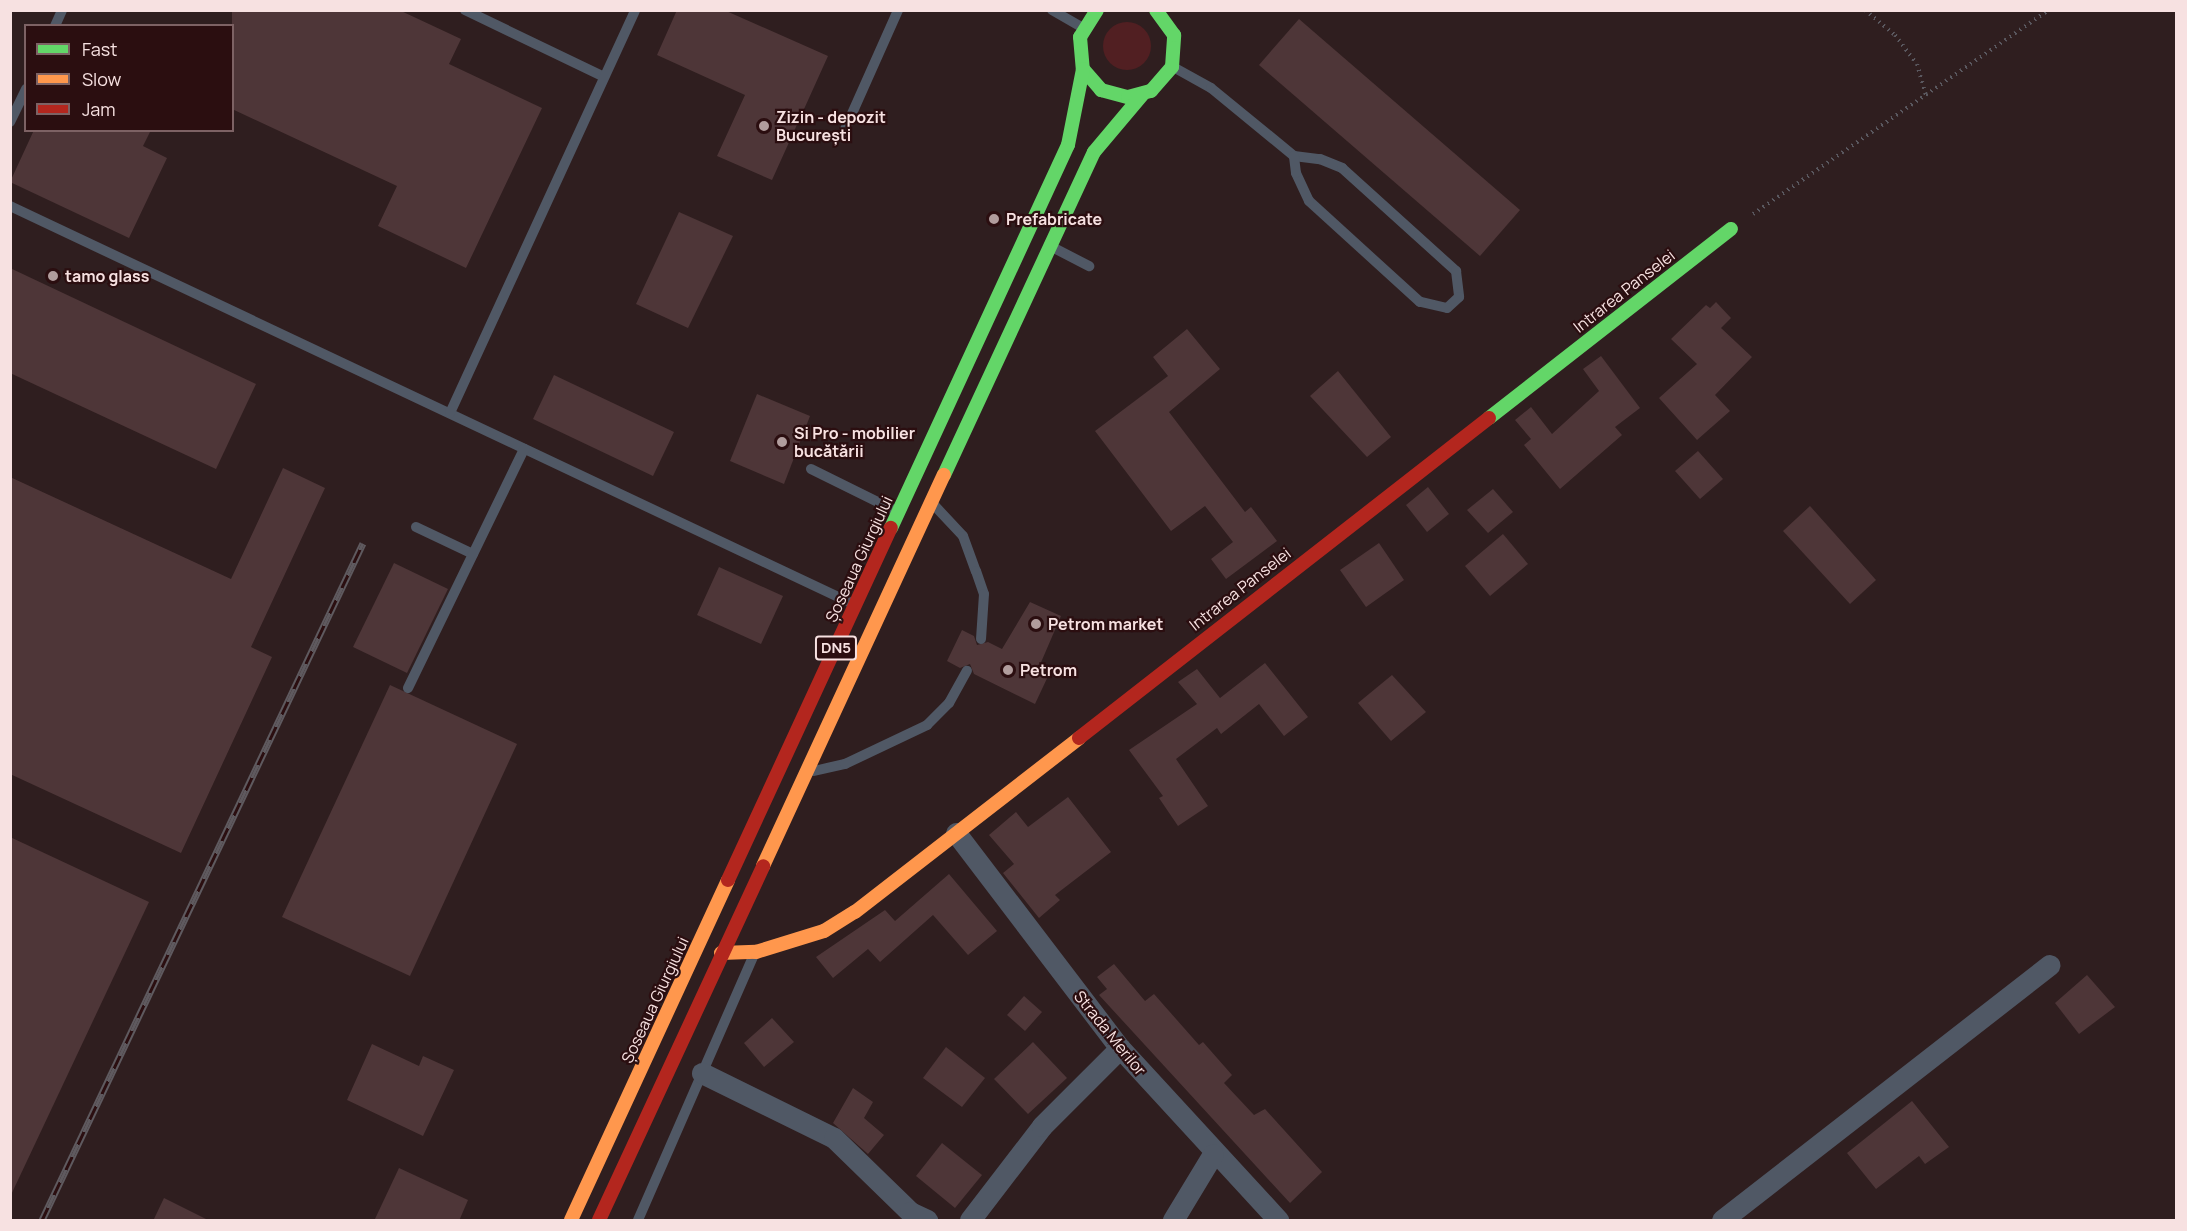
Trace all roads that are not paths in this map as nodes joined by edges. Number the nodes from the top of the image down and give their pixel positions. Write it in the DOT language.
graph roads {
  1 [pos="62,10"];
  2 [pos="465,10"];
  3 [pos="635,10"];
  4 [pos="898,10"];
  5 [pos="1052,10"];
  6 [pos="1097,10"];
  7 [pos="1156,10"];
  8 [pos="1173,10"];
  9 [pos="56,24"];
  10 [pos="1170,26"];
  11 [pos="1083,28"];
  12 [pos="1172,67"];
  13 [pos="1083,69"];
  14 [pos="604,77"];
  15 [pos="24,93"];
  16 [pos="1142,95"];
  17 [pos="10,122"];
  18 [pos="842,136"];
  19 [pos="1294,156"];
  20 [pos="10,206"];
  21 [pos="1731,229"];
  22 [pos="1049,246"];
  23 [pos="1089,266"];
  24 [pos="450,413"];
  25 [pos="524,448"];
  26 [pos="811,469"];
  27 [pos="930,502"];
  28 [pos="898,512"];
  29 [pos="416,527"];
  30 [pos="472,554"];
  31 [pos="856,605"];
  32 [pos="981,639"];
  33 [pos="967,671"];
  34 [pos="408,688"];
  35 [pos="805,772"];
  36 [pos="956,833"];
  37 [pos="756,952"];
  38 [pos="721,953"];
  39 [pos="2049,965"];
  40 [pos="1120,1048"];
  41 [pos="702,1073"];
  42 [pos="1213,1154"];
  43 [pos="571,1221"];
  44 [pos="599,1221"];
  45 [pos="638,1221"];
  46 [pos="927,1221"];
  47 [pos="970,1221"];
  48 [pos="1173,1221"];
  49 [pos="1278,1221"];
  50 [pos="1722,1221"];
  1 -- 9 [label="lane"];
  2 -- 14 [label="lane"];
  3 -- 14 [label="lane"];
  4 -- 18 [label="lane"];
  5 -- 11 [label="lane"];
  6 -- 11 [label="main road"];
  7 -- 10 [label="main road"];
  8 -- 10 [label="main road"];
  10 -- 12 [label="main road"];
  11 -- 13 [label="main road, Șoseaua Giurgiului / DN5"];
  12 -- 16 [label="main road, DN5"];
  12 -- 19 [label="lane"];
  13 -- 16 [label="main road"];
  13 -- 28 [label="main road, Șoseaua Giurgiului / DN5"];
  14 -- 24 [label="lane"];
  15 -- 17 [label="lane"];
  16 -- 22 [label="main road, DN5"];
  19 -- 19 [label="lane"];
  20 -- 24 [label="lane"];
  21 -- 36 [label="main road, Intrarea Panselei"];
  22 -- 23 [label="lane"];
  22 -- 27 [label="main road, DN5"];
  24 -- 25 [label="lane"];
  25 -- 30 [label="lane"];
  25 -- 31 [label="lane"];
  26 -- 28 [label="lane"];
  27 -- 32 [label="lane"];
  27 -- 35 [label="main road, DN5"];
  28 -- 31 [label="main road, Șoseaua Giurgiului / DN5"];
  29 -- 30 [label="lane"];
  30 -- 34 [label="lane"];
  31 -- 43 [label="main road, Șoseaua Giurgiului / DN5"];
  33 -- 35 [label="lane"];
  35 -- 38 [label="main road, DN5"];
  36 -- 37 [label="main road, Intrarea Panselei"];
  36 -- 40 [label="street, Strada Merilor"];
  37 -- 38 [label="main road, Intrarea Panselei"];
  37 -- 41 [label="lane"];
  38 -- 44 [label="main road, DN5"];
  39 -- 50 [label="street"];
  40 -- 42 [label="street, Strada Merilor"];
  40 -- 47 [label="street"];
  41 -- 45 [label="lane"];
  41 -- 46 [label="street"];
  42 -- 48 [label="street"];
  42 -- 49 [label="street, Strada Merilor"];
}
